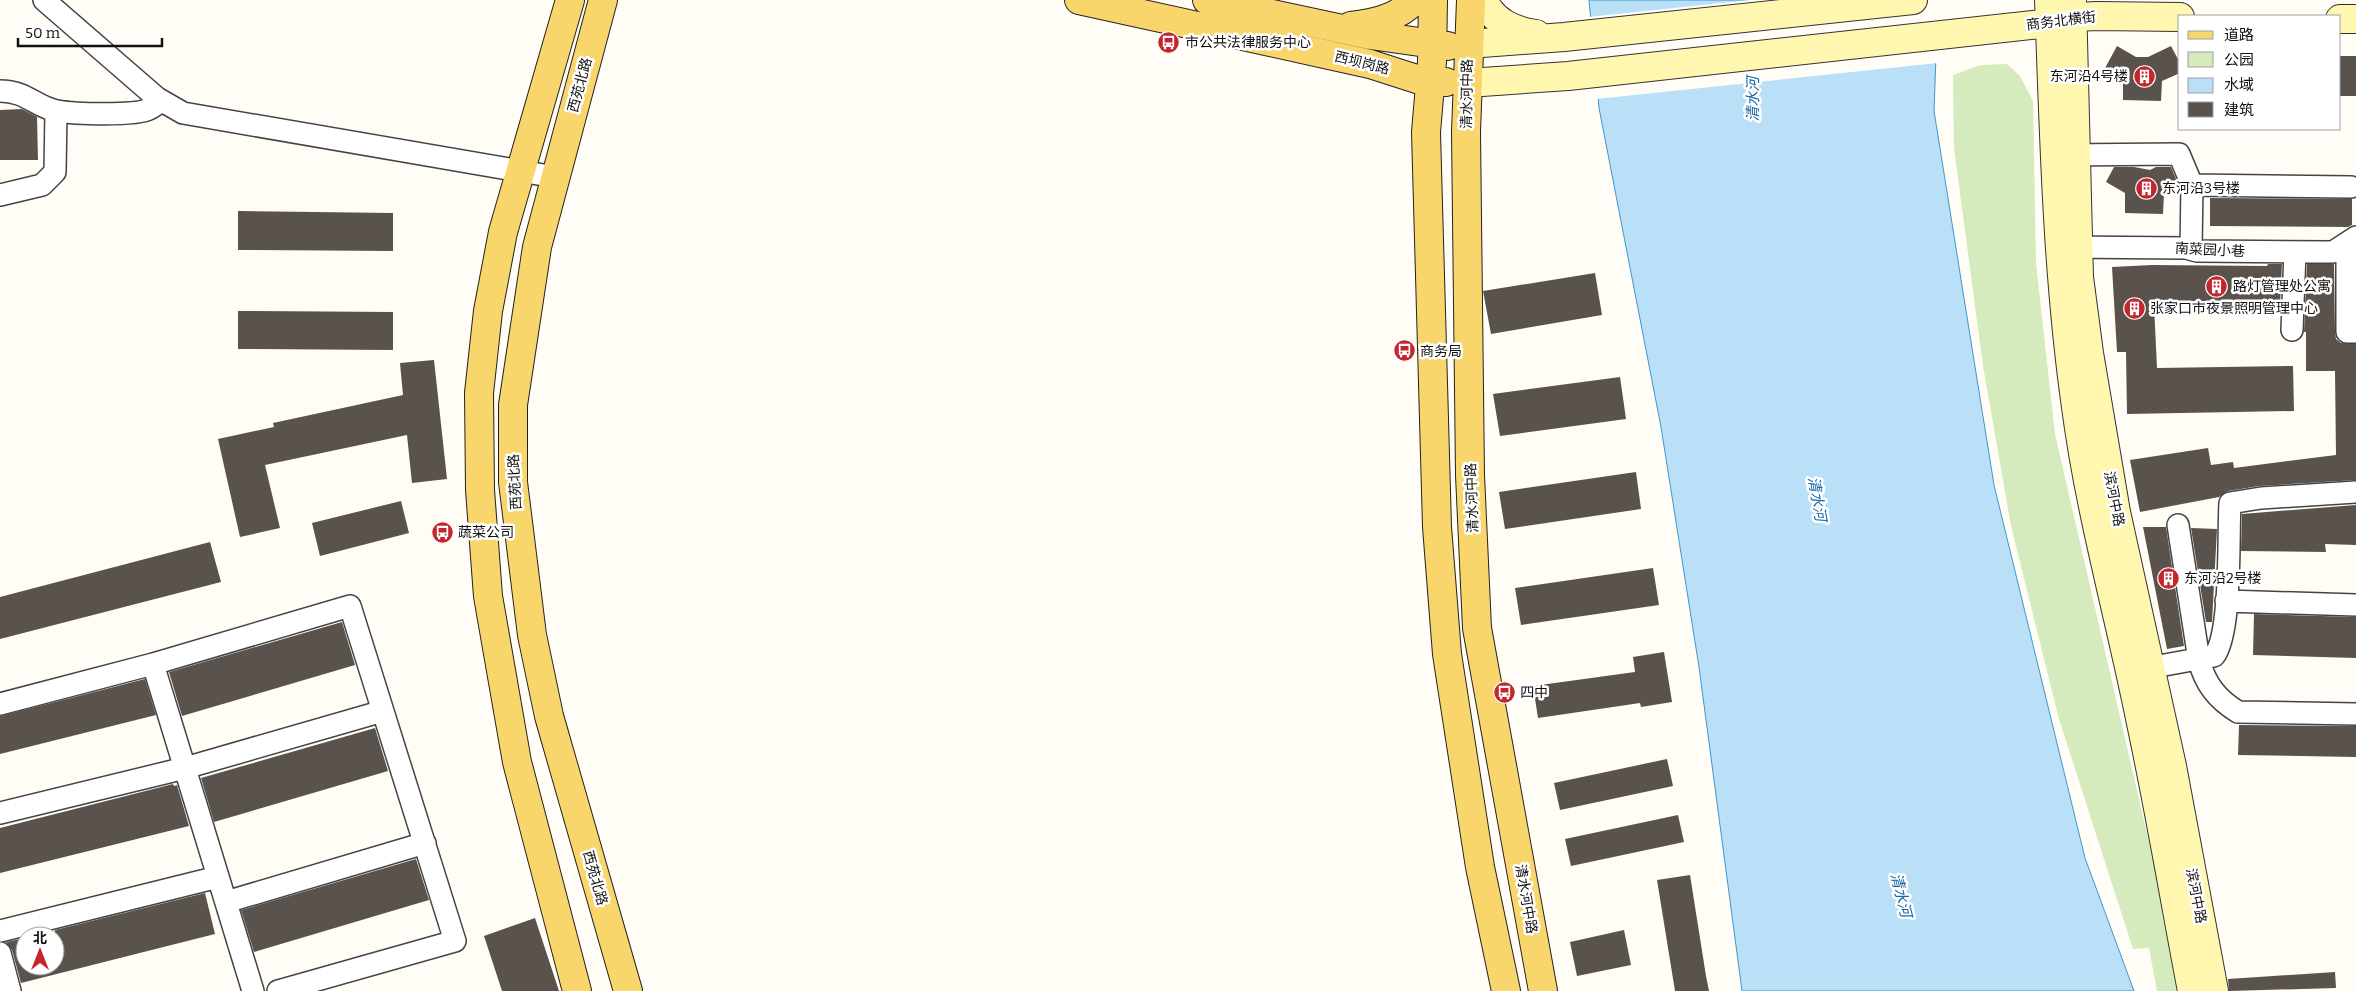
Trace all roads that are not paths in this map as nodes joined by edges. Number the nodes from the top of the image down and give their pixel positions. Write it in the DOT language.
graph roads {
  1 [pos="44,0"];
  2 [pos="570,0"];
  3 [pos="603,0"];
  4 [pos="1080,0"];
  5 [pos="1207,0"];
  6 [pos="1415,0"];
  7 [pos="1433,0"];
  8 [pos="1471,0"];
  9 [pos="1483,0"];
  10 [pos="1913,0"];
  11 [pos="2061,10"];
  12 [pos="2178,17"];
  13 [pos="2341,18"];
  14 [pos="2356,19"];
  15 [pos="1336,28"];
  16 [pos="1562,37"];
  17 [pos="1449,63"];
  18 [pos="1370,64"];
  19 [pos="1511,80"];
  20 [pos="0,91"];
  21 [pos="162,100"];
  22 [pos="56,111"];
  23 [pos="1426,132"];
  24 [pos="1466,132"];
  25 [pos="2065,154"];
  26 [pos="521,171"];
  27 [pos="555,177"];
  28 [pos="48,179"];
  29 [pos="0,180"];
  30 [pos="2192,185"];
  31 [pos="2352,186"];
  32 [pos="0,195"];
  33 [pos="2352,240"];
  34 [pos="2068,247"];
  35 [pos="2191,249"];
  36 [pos="2263,252"];
  37 [pos="2295,252"];
  38 [pos="2163,262"];
  39 [pos="2292,330"];
  40 [pos="2356,332"];
  41 [pos="2356,492"];
  42 [pos="2178,525"];
  43 [pos="2226,601"];
  44 [pos="2356,605"];
  45 [pos="2199,660"];
  46 [pos="153,664"];
  47 [pos="2139,669"];
  48 [pos="0,704"];
  49 [pos="383,711"];
  50 [pos="2356,714"];
  51 [pos="185,768"];
  52 [pos="0,814"];
  53 [pos="425,843"];
  54 [pos="218,877"];
  55 [pos="226,902"];
  56 [pos="0,931"];
  57 [pos="0,953"];
  58 [pos="248,990"];
  59 [pos="10,991"];
  60 [pos="278,991"];
  61 [pos="577,991"];
  62 [pos="628,991"];
  63 [pos="1506,991"];
  64 [pos="1543,991"];
  65 [pos="2192,991"];
  66 [pos="2214,991"];
  1 -- 21 [label="street"];
  2 -- 26 [label="main road"];
  3 -- 27 [label="main road, 西苑北路"];
  4 -- 18 [label="main road, 西坝岗路"];
  5 -- 15 [label="main road, 西坝岗路"];
  6 -- 15 [label="main road"];
  7 -- 17 [label="main road, 清水河中路"];
  8 -- 17 [label="main road, 清水河中路"];
  9 -- 16 [label="main road"];
  10 -- 16 [label="main road"];
  11 -- 12 [label="main road, 商务北横街"];
  11 -- 19 [label="main road, 商务北横街"];
  11 -- 25 [label="main road, 滨河中路"];
  13 -- 14 [label="main road"];
  15 -- 17 [label="main road, 西坝岗路"];
  16 -- 17 [label="main road"];
  17 -- 18 [label="main road, 西坝岗路"];
  17 -- 19 [label="main road"];
  17 -- 23 [label="main road, 清水河中路"];
  17 -- 24 [label="main road, 清水河中路"];
  18 -- 23 [label="main road"];
  19 -- 24 [label="main road"];
  20 -- 22 [label="street"];
  21 -- 22 [label="street"];
  21 -- 26 [label="street"];
  22 -- 28 [label="street"];
  23 -- 63 [label="main road, 清水河中路"];
  24 -- 64 [label="main road, 清水河中路"];
  25 -- 30 [label="street"];
  25 -- 34 [label="main road, 滨河中路"];
  26 -- 27 [label="street"];
  26 -- 61 [label="main road"];
  27 -- 62 [label="main road, 西苑北路"];
  28 -- 29 [label="street"];
  28 -- 32 [label="street"];
  30 -- 31 [label="street"];
  30 -- 35 [label="street"];
  33 -- 37 [label="street, 南菜园小巷"];
  33 -- 40 [label="street"];
  34 -- 35 [label="street, 南菜园小巷"];
  34 -- 47 [label="main road, 滨河中路"];
  35 -- 36 [label="street, 南菜园小巷"];
  36 -- 37 [label="street, 南菜园小巷"];
  36 -- 38 [label="street"];
  37 -- 39 [label="street"];
  41 -- 43 [label="street"];
  42 -- 45 [label="street"];
  43 -- 44 [label="street"];
  43 -- 45 [label="street"];
  45 -- 47 [label="street"];
  45 -- 50 [label="street"];
  46 -- 48 [label="street"];
  46 -- 49 [label="street"];
  46 -- 51 [label="street"];
  47 -- 65 [label="main road, 滨河中路"];
  47 -- 66 [label="main road, 滨河中路"];
  49 -- 51 [label="street"];
  49 -- 53 [label="street"];
  51 -- 52 [label="street"];
  51 -- 54 [label="street"];
  53 -- 55 [label="street"];
  53 -- 60 [label="street"];
  54 -- 55 [label="street"];
  54 -- 56 [label="street"];
  55 -- 58 [label="street"];
  57 -- 59 [label="street"];
}
